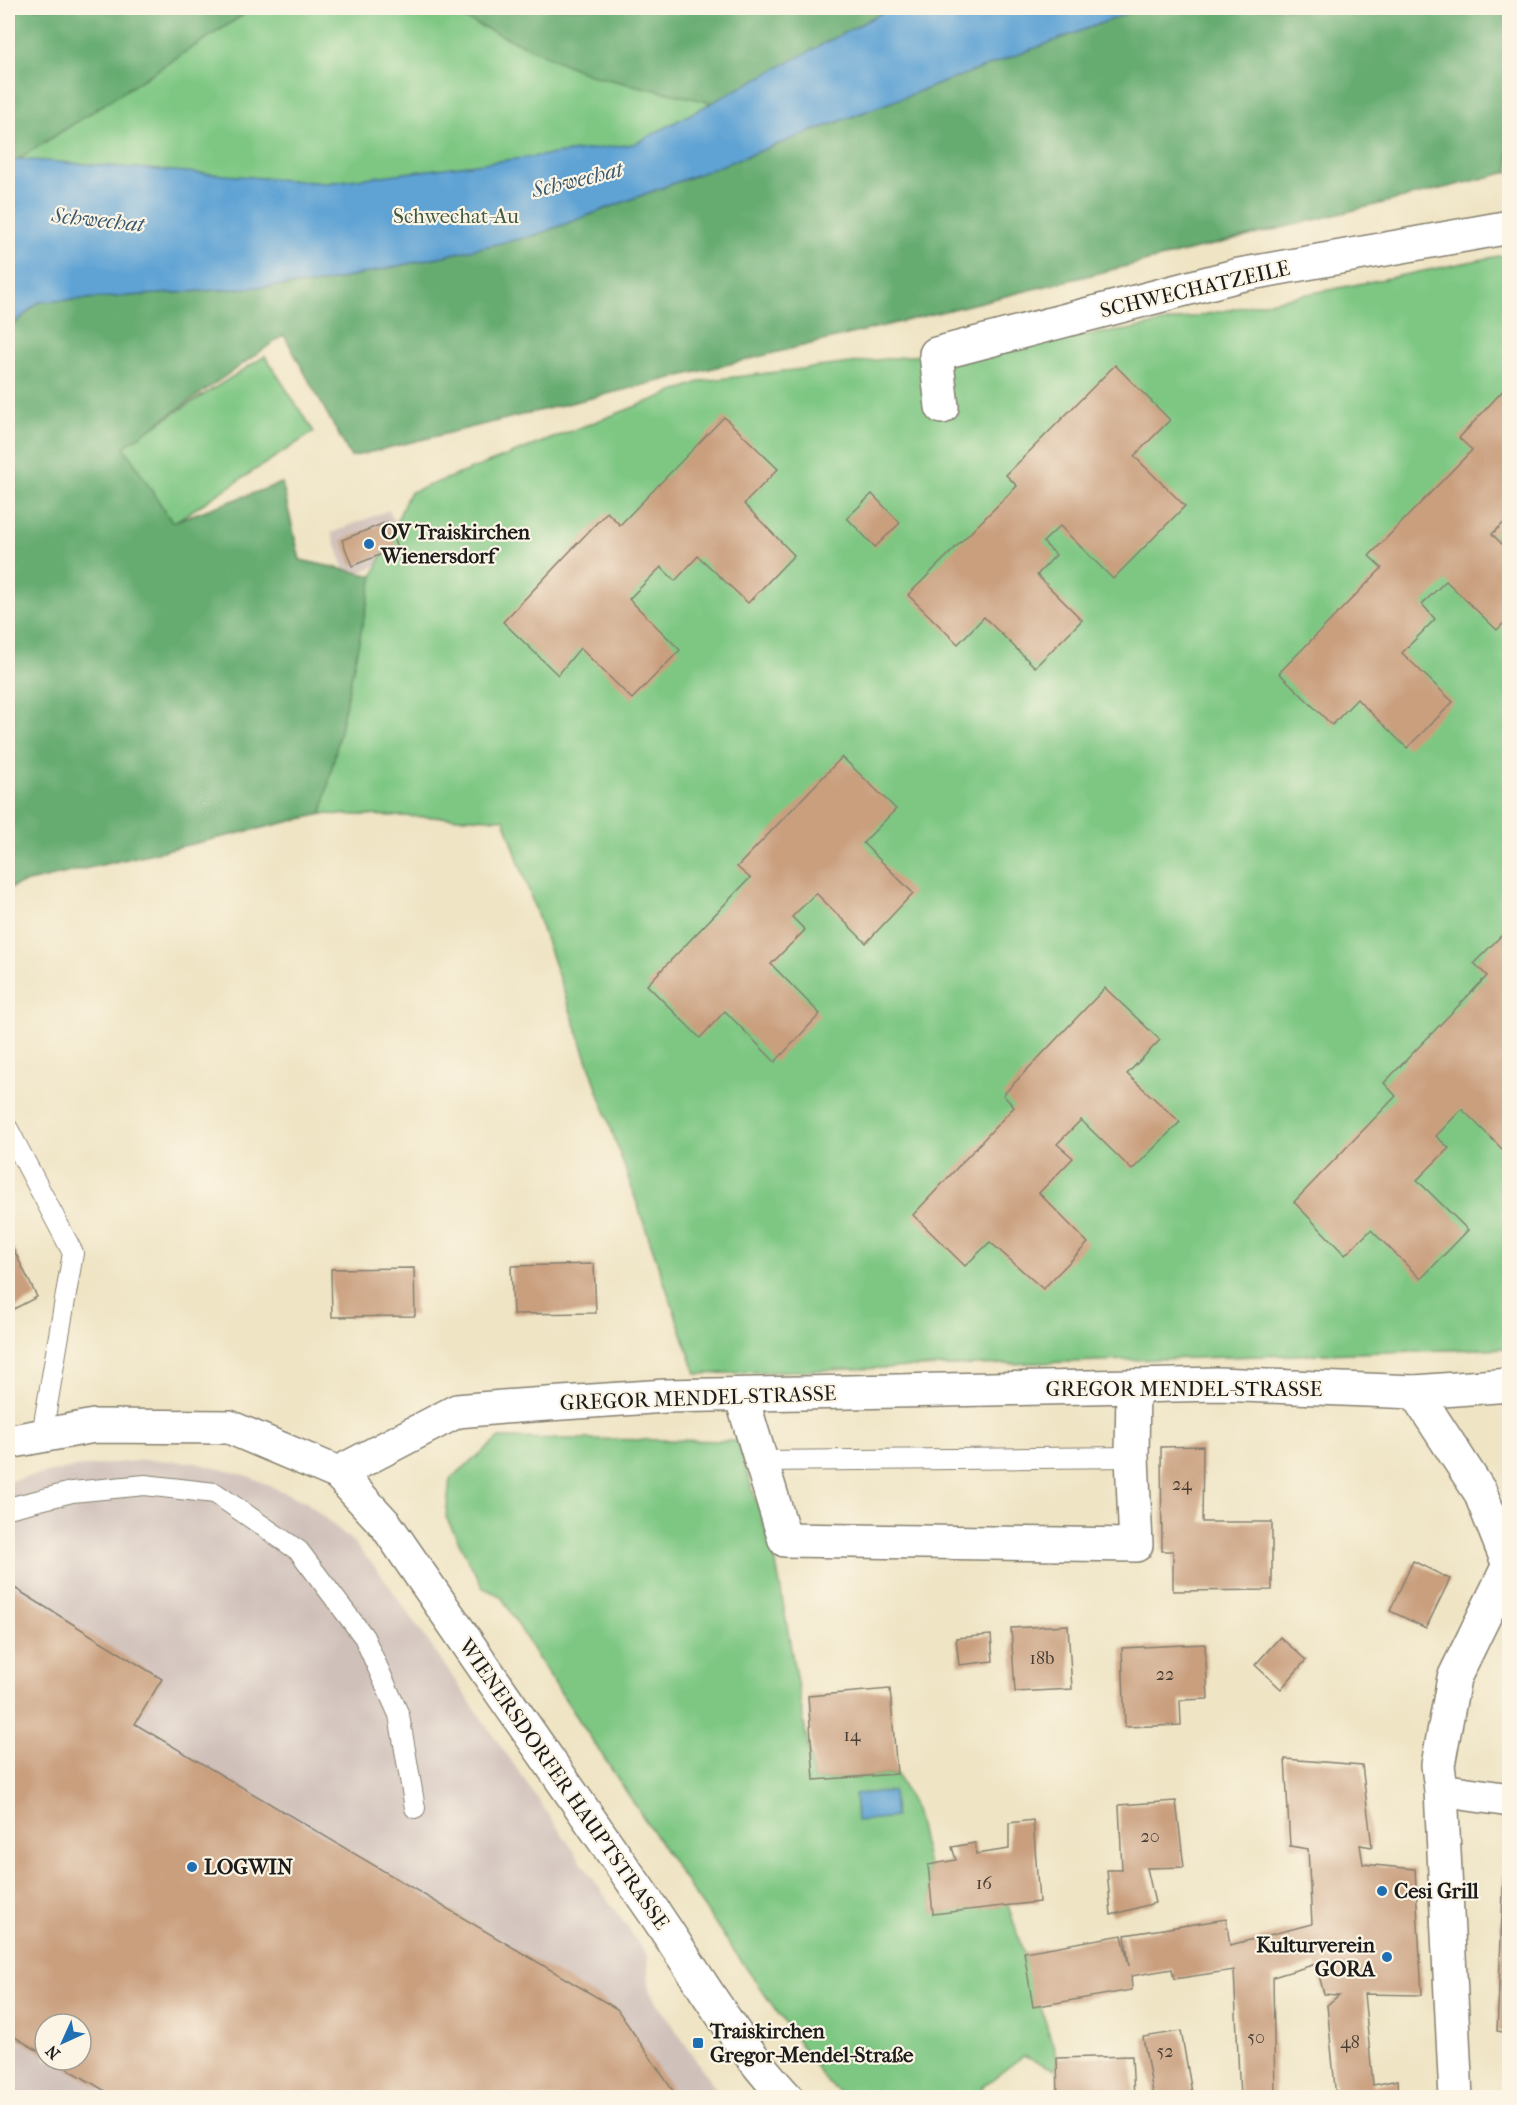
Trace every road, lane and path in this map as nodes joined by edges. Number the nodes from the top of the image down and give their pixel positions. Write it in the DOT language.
graph roads {
  1 [pos="1509,227"];
  2 [pos="942,407"];
  3 [pos="8,1129"];
  4 [pos="1509,1385"];
  5 [pos="1133,1386"];
  6 [pos="1415,1392"];
  7 [pos="741,1395"];
  8 [pos="42,1436"];
  9 [pos="8,1442"];
  10 [pos="1132,1457"];
  11 [pos="762,1461"];
  12 [pos="338,1473"];
  13 [pos="8,1508"];
  14 [pos="1509,1564"];
  15 [pos="1441,1790"];
  16 [pos="1509,1800"];
  17 [pos="415,1808"];
  18 [pos="787,2097"];
  19 [pos="1456,2097"];
  1 -- 2 [label="street, SCHWECHATZEILE"];
  3 -- 8 [label="lane"];
  4 -- 6 [label="street, GREGOR MENDEL-STRASSE"];
  5 -- 6 [label="street, GREGOR MENDEL-STRASSE"];
  5 -- 7 [label="street, GREGOR MENDEL-STRASSE"];
  5 -- 10 [label="street"];
  6 -- 14 [label="street"];
  7 -- 11 [label="street"];
  7 -- 12 [label="street, GREGOR MENDEL-STRASSE"];
  8 -- 9 [label="street"];
  8 -- 12 [label="street"];
  10 -- 11 [label="lane"];
  10 -- 11 [label="street"];
  12 -- 18 [label="street, WIENERSDORFER HAUPTSTRASSE"];
  13 -- 17 [label="lane"];
  14 -- 15 [label="street"];
  15 -- 16 [label="street"];
  15 -- 19 [label="street"];
}
